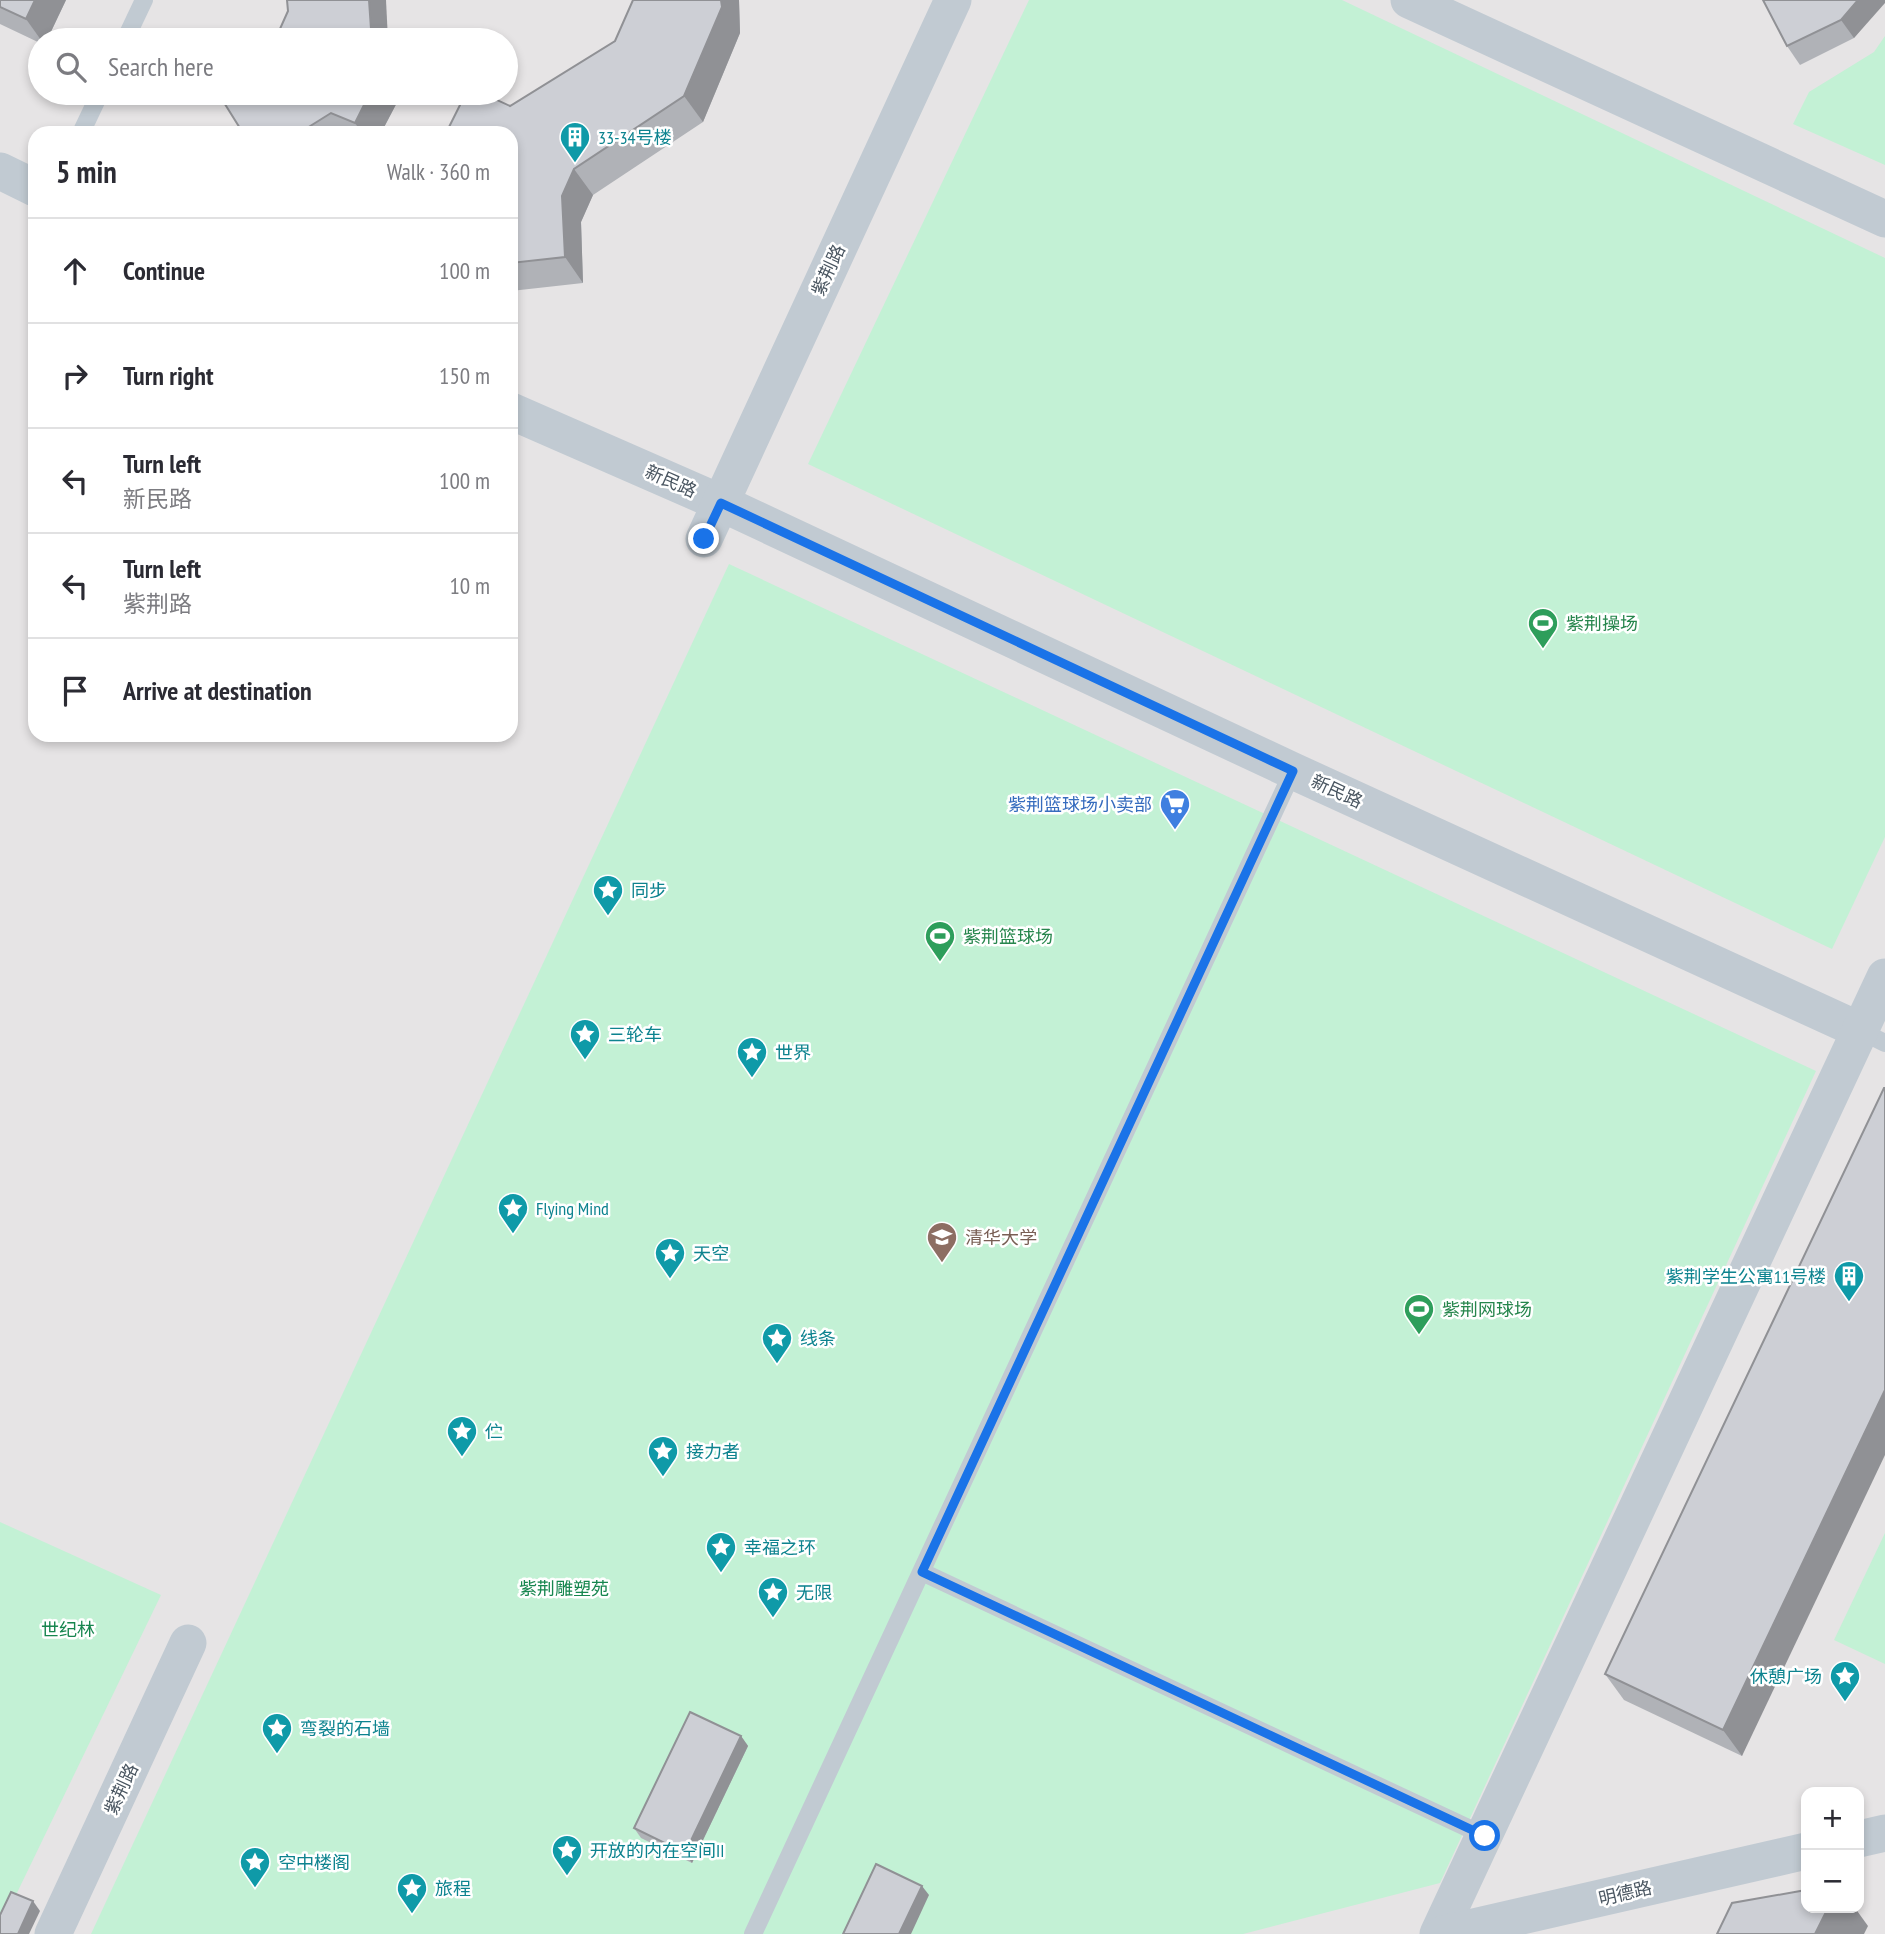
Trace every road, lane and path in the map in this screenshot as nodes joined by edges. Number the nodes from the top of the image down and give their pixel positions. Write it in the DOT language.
graph roads {
  1 [pos="144,0"];
  2 [pos="953,0"];
  3 [pos="1409,0"];
  4 [pos="131,28"];
  5 [pos="94,105"];
  6 [pos="84,126"];
  7 [pos="0,171"];
  8 [pos="28,185"];
  9 [pos="1885,219"];
  10 [pos="518,414"];
  11 [pos="721,503"];
  12 [pos="704,539"];
  13 [pos="1293,771"];
  14 [pos="1885,977"];
  15 [pos="1872,1036"];
  16 [pos="922,1572"];
  17 [pos="188,1643"];
  18 [pos="1885,1833"];
  19 [pos="1485,1836"];
  20 [pos="1864,1838"];
  21 [pos="1801,1852"];
  22 [pos="53,1934"];
  23 [pos="753,1934"];
  24 [pos="1440,1934"];
  1 -- 4 [label="lane"];
  2 -- 11 [label="street, 紫荆路"];
  3 -- 9 [label="street"];
  5 -- 6 [label="lane"];
  7 -- 8 [label="street"];
  10 -- 11 [label="street, 新民路"];
  11 -- 12 [label="street, 紫荆路"];
  11 -- 13 [label="street, 新民路"];
  13 -- 15 [label="street, 新民路"];
  13 -- 16 [label="lane"];
  14 -- 15 [label="street"];
  15 -- 19 [label="street"];
  16 -- 19 [label="lane"];
  16 -- 23 [label="lane"];
  17 -- 22 [label="street, 紫荆路"];
  18 -- 20 [label="street"];
  19 -- 24 [label="street"];
  21 -- 24 [label="street, 明德路"];
}
